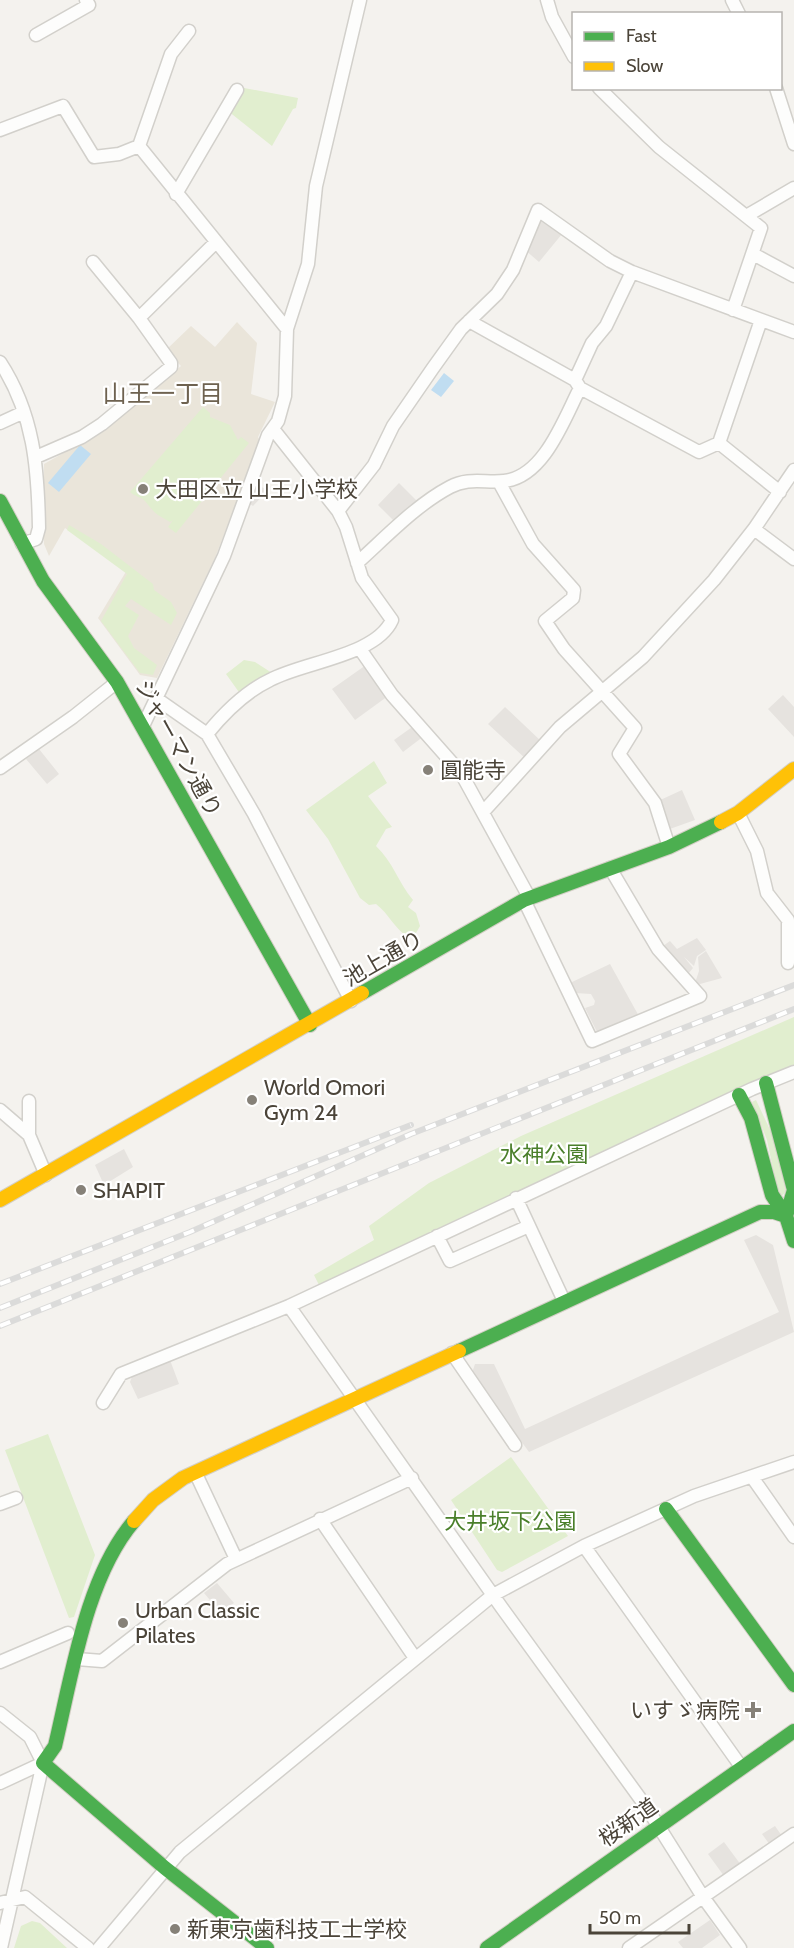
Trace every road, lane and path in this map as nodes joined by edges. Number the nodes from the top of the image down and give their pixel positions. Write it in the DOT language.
graph roads {
  1 [pos="86,0"];
  2 [pos="360,0"];
  3 [pos="547,0"];
  4 [pos="189,31"];
  5 [pos="36,35"];
  6 [pos="572,55"];
  7 [pos="237,90"];
  8 [pos="601,90"];
  9 [pos="777,90"];
  10 [pos="0,130"];
  11 [pos="794,144"];
  12 [pos="139,146"];
  13 [pos="794,188"];
  14 [pos="176,194"];
  15 [pos="748,215"];
  16 [pos="216,242"];
  17 [pos="753,254"];
  18 [pos="93,262"];
  19 [pos="632,272"];
  20 [pos="794,276"];
  21 [pos="733,310"];
  22 [pos="140,318"];
  23 [pos="761,320"];
  24 [pos="469,321"];
  25 [pos="286,329"];
  26 [pos="794,332"];
  27 [pos="0,362"];
  28 [pos="578,384"];
  29 [pos="24,412"];
  30 [pos="0,423"];
  31 [pos="273,429"];
  32 [pos="719,443"];
  33 [pos="36,457"];
  34 [pos="794,470"];
  35 [pos="499,482"];
  36 [pos="780,492"];
  37 [pos="0,501"];
  38 [pos="338,511"];
  39 [pos="754,529"];
  40 [pos="22,543"];
  41 [pos="794,559"];
  42 [pos="357,562"];
  43 [pos="360,649"];
  44 [pos="117,682"];
  45 [pos="603,694"];
  46 [pos="157,699"];
  47 [pos="143,726"];
  48 [pos="207,734"];
  49 [pos="0,768"];
  50 [pos="794,769"];
  51 [pos="484,811"];
  52 [pos="738,813"];
  53 [pos="669,847"];
  54 [pos="610,868"];
  55 [pos="526,899"];
  56 [pos="788,963"];
  57 [pos="351,1001"];
  58 [pos="309,1025"];
  59 [pos="794,1072"];
  60 [pos="766,1083"];
  61 [pos="739,1095"];
  62 [pos="29,1101"];
  63 [pos="0,1110"];
  64 [pos="29,1135"];
  65 [pos="46,1175"];
  66 [pos="516,1198"];
  67 [pos="0,1200"];
  68 [pos="786,1216"];
  69 [pos="529,1226"];
  70 [pos="437,1236"];
  71 [pos="794,1240"];
  72 [pos="564,1301"];
  73 [pos="289,1306"];
  74 [pos="452,1353"];
  75 [pos="356,1399"];
  76 [pos="103,1402"];
  77 [pos="515,1445"];
  78 [pos="794,1462"];
  79 [pos="196,1474"];
  80 [pos="752,1477"];
  81 [pos="412,1478"];
  82 [pos="16,1498"];
  83 [pos="0,1504"];
  84 [pos="666,1509"];
  85 [pos="320,1519"];
  86 [pos="794,1537"];
  87 [pos="584,1546"];
  88 [pos="236,1559"];
  89 [pos="493,1595"];
  90 [pos="68,1632"];
  91 [pos="415,1658"];
  92 [pos="77,1659"];
  93 [pos="0,1662"];
  94 [pos="794,1685"];
  95 [pos="0,1713"];
  96 [pos="794,1731"];
  97 [pos="43,1763"];
  98 [pos="742,1768"];
  99 [pos="0,1783"];
  100 [pos="659,1827"];
  101 [pos="793,1838"];
  102 [pos="165,1868"];
  103 [pos="703,1897"];
  104 [pos="6,1901"];
  105 [pos="504,1936"];
  106 [pos="0,1948"];
  107 [pos="88,1948"];
  108 [pos="99,1948"];
  109 [pos="267,1948"];
  110 [pos="487,1948"];
  111 [pos="512,1948"];
  112 [pos="630,1948"];
  113 [pos="740,1948"];
  1 -- 5 [label="street"];
  2 -- 25 [label="street"];
  3 -- 6 [label="street"];
  4 -- 12 [label="street"];
  7 -- 14 [label="street"];
  8 -- 15 [label="street"];
  9 -- 11 [label="street"];
  10 -- 12 [label="street"];
  12 -- 14 [label="street"];
  13 -- 15 [label="street"];
  14 -- 16 [label="street"];
  15 -- 17 [label="street"];
  16 -- 22 [label="street"];
  16 -- 25 [label="street"];
  17 -- 20 [label="street"];
  17 -- 21 [label="street"];
  18 -- 22 [label="street"];
  19 -- 21 [label="street"];
  19 -- 24 [label="street"];
  19 -- 28 [label="street"];
  21 -- 23 [label="street"];
  22 -- 33 [label="street"];
  23 -- 26 [label="street"];
  23 -- 32 [label="street"];
  24 -- 28 [label="street"];
  24 -- 38 [label="street"];
  25 -- 31 [label="street"];
  27 -- 29 [label="street"];
  28 -- 32 [label="street"];
  28 -- 35 [label="street"];
  29 -- 30 [label="street"];
  29 -- 33 [label="street"];
  31 -- 38 [label="street"];
  31 -- 46 [label="street"];
  32 -- 36 [label="street"];
  33 -- 40 [label="street"];
  34 -- 36 [label="street"];
  35 -- 42 [label="street"];
  35 -- 45 [label="street"];
  36 -- 39 [label="street"];
  37 -- 40 [label="street, ジャーマン通り"];
  38 -- 42 [label="street"];
  39 -- 41 [label="street"];
  39 -- 45 [label="street"];
  40 -- 44 [label="street, ジャーマン通り"];
  42 -- 43 [label="street"];
  43 -- 48 [label="street"];
  43 -- 51 [label="street"];
  44 -- 47 [label="street, ジャーマン通り"];
  44 -- 49 [label="street"];
  45 -- 51 [label="street"];
  45 -- 53 [label="street"];
  46 -- 47 [label="street"];
  46 -- 48 [label="street"];
  47 -- 58 [label="street, ジャーマン通り"];
  48 -- 57 [label="street"];
  50 -- 52 [label="street, 池上通り"];
  51 -- 55 [label="street"];
  52 -- 53 [label="street, 池上通り"];
  52 -- 56 [label="street"];
  53 -- 54 [label="street, 池上通り"];
  54 -- 55 [label="street, 池上通り"];
  54 -- 55 [label="street"];
  55 -- 57 [label="street, 池上通り"];
  57 -- 58 [label="street, 池上通り"];
  58 -- 65 [label="street, 池上通り"];
  59 -- 60 [label="street"];
  60 -- 61 [label="street"];
  60 -- 68 [label="street"];
  61 -- 66 [label="street"];
  61 -- 68 [label="street"];
  62 -- 64 [label="street"];
  63 -- 64 [label="street"];
  64 -- 65 [label="street"];
  65 -- 67 [label="street, 池上通り"];
  66 -- 69 [label="street"];
  66 -- 70 [label="street"];
  68 -- 71 [label="street"];
  68 -- 72 [label="street"];
  69 -- 70 [label="street"];
  69 -- 72 [label="street"];
  70 -- 73 [label="street"];
  72 -- 74 [label="street"];
  73 -- 75 [label="street"];
  73 -- 76 [label="street"];
  74 -- 75 [label="street"];
  74 -- 77 [label="street"];
  75 -- 79 [label="street"];
  75 -- 81 [label="street"];
  78 -- 80 [label="street"];
  79 -- 88 [label="street"];
  79 -- 92 [label="street"];
  80 -- 84 [label="street"];
  80 -- 86 [label="street"];
  81 -- 85 [label="street"];
  81 -- 89 [label="street"];
  82 -- 83 [label="street"];
  84 -- 87 [label="street"];
  84 -- 94 [label="street"];
  85 -- 88 [label="street"];
  85 -- 91 [label="street"];
  87 -- 89 [label="street"];
  87 -- 98 [label="street"];
  88 -- 92 [label="street"];
  89 -- 91 [label="street"];
  89 -- 100 [label="street"];
  90 -- 93 [label="street"];
  91 -- 102 [label="street"];
  92 -- 97 [label="street"];
  95 -- 97 [label="street"];
  96 -- 98 [label="street, 桜新道"];
  97 -- 99 [label="street"];
  97 -- 102 [label="street"];
  97 -- 104 [label="street"];
  98 -- 100 [label="street, 桜新道"];
  100 -- 103 [label="street"];
  100 -- 105 [label="street, 桜新道"];
  101 -- 103 [label="street"];
  102 -- 108 [label="street"];
  102 -- 109 [label="street"];
  103 -- 112 [label="street"];
  103 -- 113 [label="street"];
  104 -- 106 [label="street"];
  104 -- 107 [label="street"];
  105 -- 110 [label="street, 桜新道"];
  105 -- 111 [label="street"];
}
